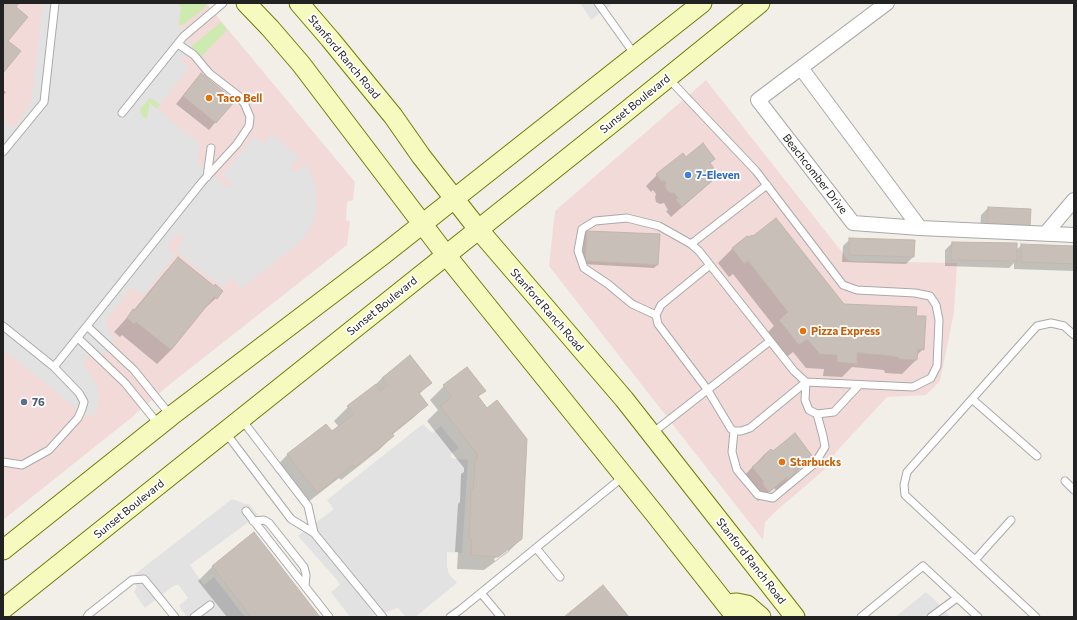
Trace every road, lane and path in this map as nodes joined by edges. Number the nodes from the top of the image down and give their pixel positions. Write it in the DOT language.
graph roads {
  1 [pos="55,3"];
  2 [pos="223,3"];
  3 [pos="246,3"];
  4 [pos="299,3"];
  5 [pos="598,3"];
  6 [pos="702,3"];
  7 [pos="760,3"];
  8 [pos="887,3"];
  9 [pos="178,44"];
  10 [pos="636,55"];
  11 [pos="801,68"];
  12 [pos="668,78"];
  13 [pos="122,113"];
  14 [pos="211,148"];
  15 [pos="3,152"];
  16 [pos="204,179"];
  17 [pos="767,185"];
  18 [pos="454,199"];
  19 [pos="1074,200"];
  20 [pos="422,224"];
  21 [pos="920,228"];
  22 [pos="478,230"];
  23 [pos="1046,233"];
  24 [pos="1074,235"];
  25 [pos="691,244"];
  26 [pos="446,255"];
  27 [pos="710,265"];
  28 [pos="656,315"];
  29 [pos="3,326"];
  30 [pos="87,326"];
  31 [pos="1074,335"];
  32 [pos="78,338"];
  33 [pos="770,341"];
  34 [pos="54,367"];
  35 [pos="806,382"];
  36 [pos="860,385"];
  37 [pos="707,389"];
  38 [pos="972,399"];
  39 [pos="817,414"];
  40 [pos="241,419"];
  41 [pos="165,421"];
  42 [pos="734,431"];
  43 [pos="225,432"];
  44 [pos="651,434"];
  45 [pos="1037,456"];
  46 [pos="3,462"];
  47 [pos="624,476"];
  48 [pos="1065,481"];
  49 [pos="1074,490"];
  50 [pos="246,511"];
  51 [pos="1011,520"];
  52 [pos="253,521"];
  53 [pos="314,533"];
  54 [pos="536,548"];
  55 [pos="3,550"];
  56 [pos="975,560"];
  57 [pos="560,577"];
  58 [pos="305,586"];
  59 [pos="481,593"];
  60 [pos="957,598"];
  61 [pos="210,605"];
  62 [pos="3,609"];
  63 [pos="731,611"];
  64 [pos="87,617"];
  65 [pos="175,617"];
  66 [pos="194,617"];
  67 [pos="329,617"];
  68 [pos="383,617"];
  69 [pos="450,617"];
  70 [pos="501,617"];
  71 [pos="761,617"];
  72 [pos="795,617"];
  73 [pos="861,617"];
  74 [pos="931,617"];
  75 [pos="978,617"];
  76 [pos="1036,617"];
  1 -- 15 [label="lane"];
  2 -- 9 [label="lane"];
  3 -- 20 [label="main road"];
  4 -- 18 [label="main road, Stanford Ranch Road"];
  5 -- 10 [label="lane"];
  6 -- 10 [label="main road"];
  7 -- 12 [label="main road, Sunset Boulevard"];
  8 -- 11 [label="street, Beachcomber Drive"];
  9 -- 13 [label="lane"];
  9 -- 16 [label="lane"];
  10 -- 18 [label="main road"];
  11 -- 21 [label="street"];
  11 -- 21 [label="street, Beachcomber Drive"];
  12 -- 17 [label="lane"];
  12 -- 22 [label="main road, Sunset Boulevard"];
  14 -- 16 [label="lane"];
  16 -- 30 [label="lane"];
  17 -- 25 [label="lane"];
  17 -- 36 [label="lane"];
  18 -- 20 [label="main road"];
  18 -- 22 [label="main road, Stanford Ranch Road"];
  19 -- 23 [label="street"];
  20 -- 26 [label="main road"];
  20 -- 41 [label="main road"];
  21 -- 23 [label="street, Beachcomber Drive"];
  22 -- 26 [label="main road, Sunset Boulevard"];
  22 -- 44 [label="main road, Stanford Ranch Road"];
  23 -- 24 [label="street, Beachcomber Drive"];
  25 -- 27 [label="lane"];
  25 -- 28 [label="lane"];
  26 -- 40 [label="main road, Sunset Boulevard"];
  26 -- 47 [label="main road"];
  27 -- 28 [label="lane"];
  27 -- 33 [label="lane"];
  28 -- 37 [label="lane"];
  29 -- 34 [label="lane"];
  30 -- 32 [label="lane"];
  30 -- 41 [label="lane"];
  31 -- 38 [label="lane"];
  32 -- 34 [label="lane"];
  32 -- 41 [label="lane"];
  33 -- 35 [label="lane"];
  33 -- 37 [label="lane"];
  34 -- 46 [label="lane"];
  35 -- 36 [label="lane"];
  35 -- 39 [label="lane"];
  35 -- 42 [label="lane"];
  36 -- 39 [label="lane"];
  37 -- 42 [label="lane"];
  37 -- 44 [label="lane"];
  38 -- 45 [label="lane"];
  38 -- 56 [label="lane"];
  39 -- 42 [label="lane"];
  40 -- 43 [label="main road, Sunset Boulevard"];
  40 -- 53 [label="lane"];
  41 -- 55 [label="main road"];
  43 -- 53 [label="lane"];
  43 -- 62 [label="main road, Sunset Boulevard"];
  44 -- 72 [label="main road, Stanford Ranch Road"];
  47 -- 54 [label="lane"];
  47 -- 63 [label="main road"];
  48 -- 49 [label="lane"];
  50 -- 52 [label="lane"];
  51 -- 56 [label="lane"];
  52 -- 58 [label="lane"];
  52 -- 58 [label="lane"];
  53 -- 68 [label="lane"];
  54 -- 57 [label="lane"];
  54 -- 59 [label="lane"];
  56 -- 76 [label="lane"];
  58 -- 67 [label="lane"];
  59 -- 69 [label="lane"];
  59 -- 70 [label="lane"];
  60 -- 73 [label="lane"];
  60 -- 74 [label="lane"];
  60 -- 75 [label="lane"];
  61 -- 66 [label="lane"];
  63 -- 71 [label="main road"];
  64 -- 65 [label="lane"];
}
